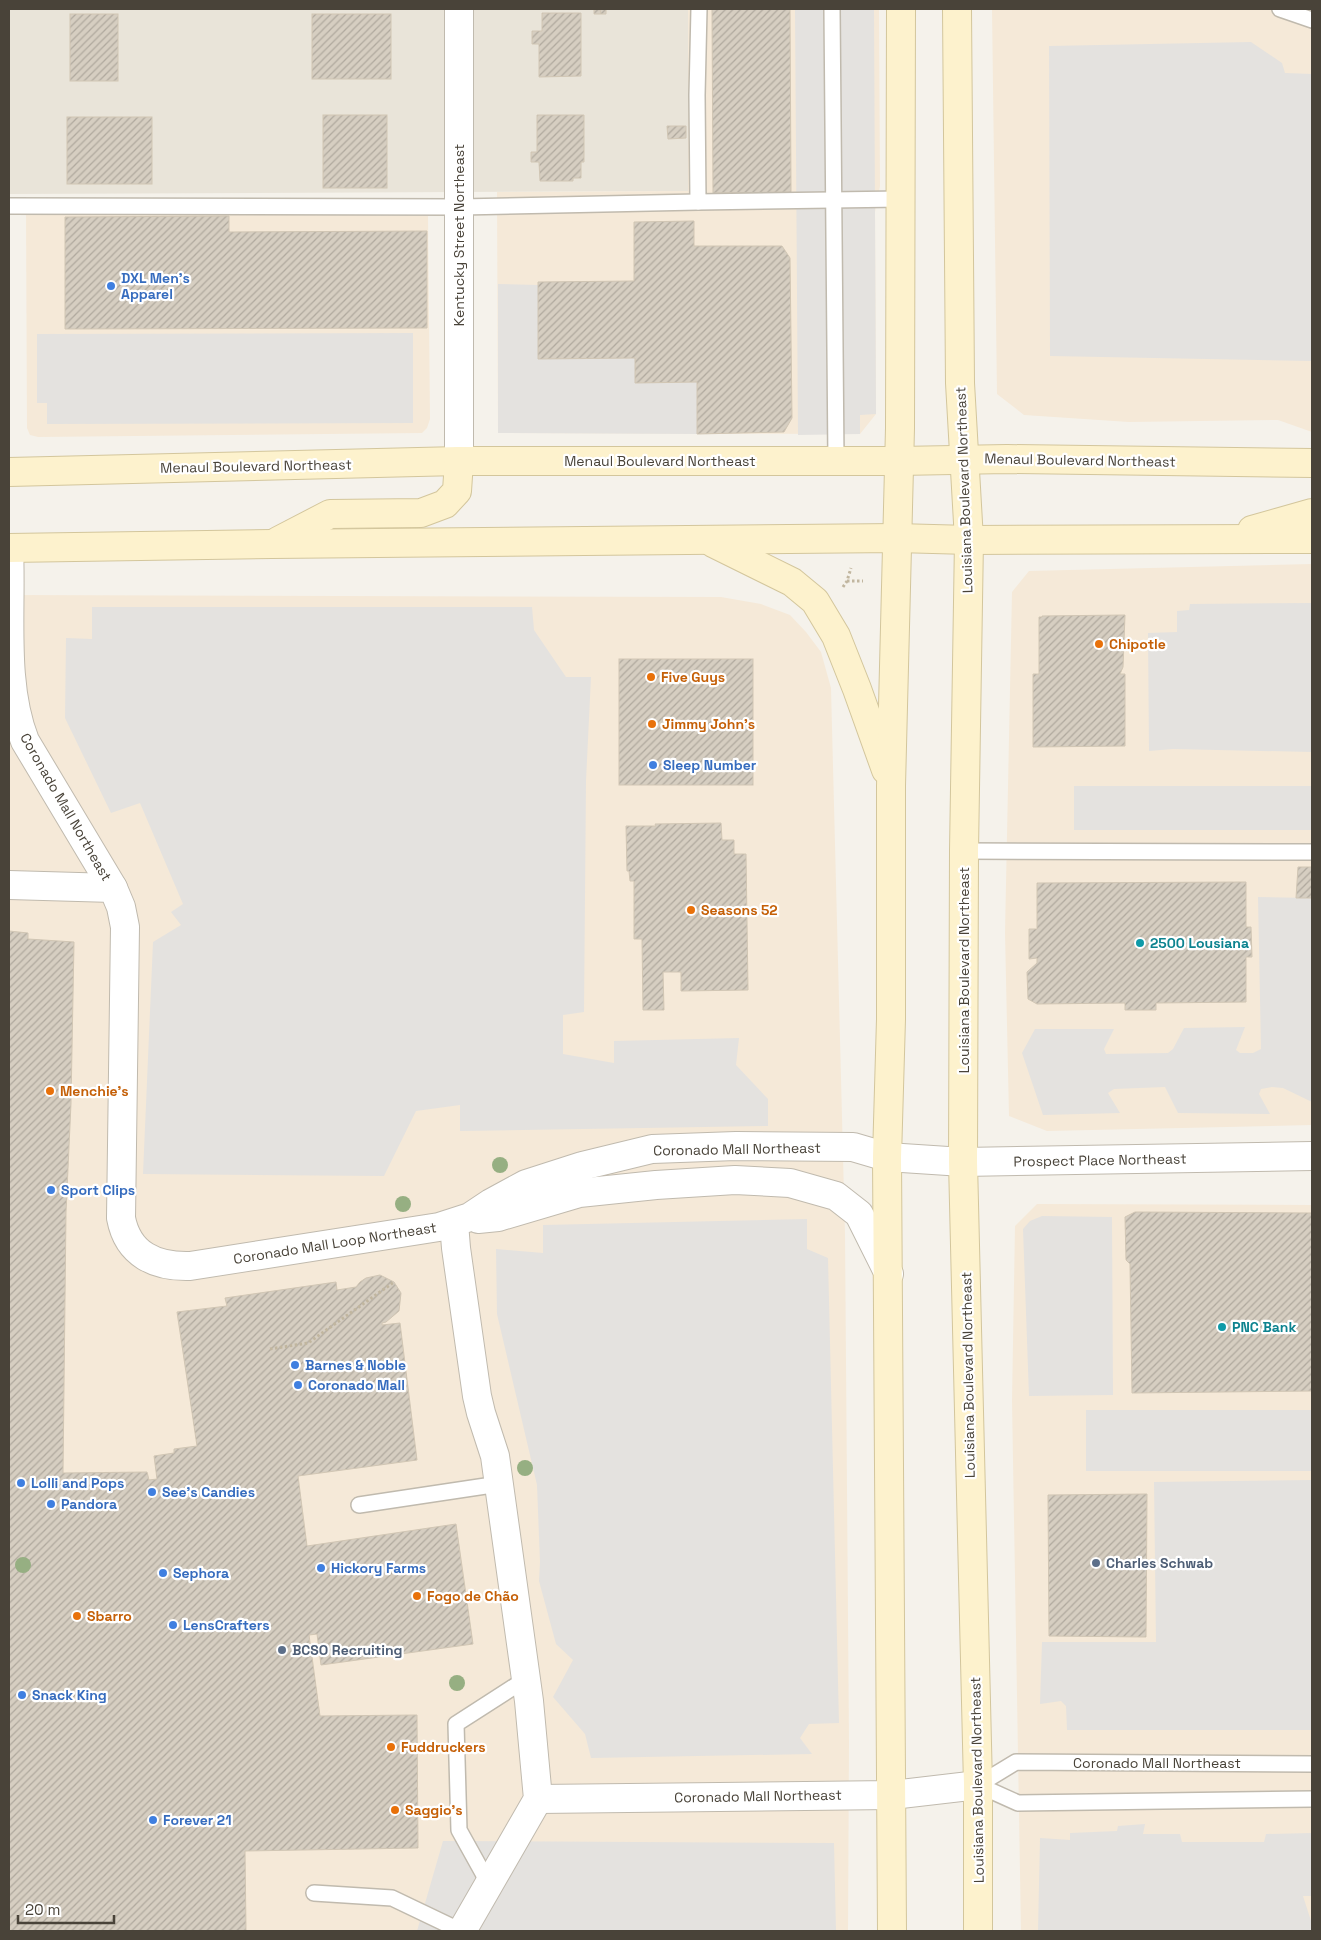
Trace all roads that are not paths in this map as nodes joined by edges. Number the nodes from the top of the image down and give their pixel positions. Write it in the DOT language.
graph roads {
  1 [pos="459,9"];
  2 [pos="699,9"];
  3 [pos="832,9"];
  4 [pos="902,9"];
  5 [pos="957,9"];
  6 [pos="1280,9"];
  7 [pos="1312,20"];
  8 [pos="902,199"];
  9 [pos="834,200"];
  10 [pos="698,202"];
  11 [pos="9,206"];
  12 [pos="460,207"];
  13 [pos="964,459"];
  14 [pos="459,461"];
  15 [pos="836,461"];
  16 [pos="899,461"];
  17 [pos="1312,462"];
  18 [pos="9,472"];
  19 [pos="1312,513"];
  20 [pos="897,538"];
  21 [pos="1312,538"];
  22 [pos="1220,539"];
  23 [pos="969,540"];
  24 [pos="710,541"];
  25 [pos="272,544"];
  26 [pos="9,548"];
  27 [pos="891,786"];
  28 [pos="964,851"];
  29 [pos="1312,852"];
  30 [pos="9,885"];
  31 [pos="113,888"];
  32 [pos="1312,1156"];
  33 [pos="888,1157"];
  34 [pos="963,1162"];
  35 [pos="454,1223"];
  36 [pos="889,1274"];
  37 [pos="499,1484"];
  38 [pos="359,1505"];
  39 [pos="526,1679"];
  40 [pos="1312,1764"];
  41 [pos="978,1785"];
  42 [pos="892,1795"];
  43 [pos="538,1799"];
  44 [pos="1312,1799"];
  45 [pos="489,1884"];
  46 [pos="314,1893"];
  47 [pos="462,1931"];
  48 [pos="892,1931"];
  49 [pos="978,1931"];
  1 -- 12 [label="street, Kentucky Street Northeast"];
  2 -- 10 [label="lane"];
  3 -- 9 [label="lane"];
  4 -- 8 [label="main road"];
  5 -- 13 [label="main road, Louisiana Boulevard Northeast"];
  6 -- 7 [label="lane"];
  8 -- 9 [label="lane"];
  8 -- 16 [label="main road"];
  9 -- 10 [label="lane"];
  9 -- 15 [label="lane"];
  10 -- 12 [label="lane"];
  11 -- 12 [label="lane"];
  12 -- 14 [label="street, Kentucky Street Northeast"];
  13 -- 16 [label="main road, Menaul Boulevard Northeast"];
  13 -- 17 [label="main road, Menaul Boulevard Northeast"];
  13 -- 23 [label="main road, Louisiana Boulevard Northeast"];
  14 -- 15 [label="main road, Menaul Boulevard Northeast"];
  14 -- 18 [label="main road, Menaul Boulevard Northeast"];
  14 -- 25 [label="main road"];
  15 -- 16 [label="main road, Menaul Boulevard Northeast"];
  16 -- 20 [label="main road"];
  19 -- 22 [label="main road"];
  20 -- 23 [label="main road"];
  20 -- 24 [label="main road"];
  20 -- 27 [label="main road"];
  21 -- 22 [label="main road"];
  22 -- 23 [label="main road"];
  23 -- 28 [label="main road, Louisiana Boulevard Northeast"];
  24 -- 25 [label="main road"];
  24 -- 27 [label="main road"];
  25 -- 26 [label="main road"];
  26 -- 31 [label="street, Coronado Mall Northeast"];
  27 -- 33 [label="main road"];
  28 -- 29 [label="lane"];
  28 -- 34 [label="main road, Louisiana Boulevard Northeast"];
  30 -- 31 [label="street"];
  31 -- 35 [label="street, Coronado Mall Loop Northeast"];
  32 -- 34 [label="street, Prospect Place Northeast"];
  33 -- 34 [label="street, Prospect Place Northeast"];
  33 -- 35 [label="street, Coronado Mall Northeast"];
  33 -- 36 [label="main road"];
  34 -- 41 [label="main road, Louisiana Boulevard Northeast"];
  35 -- 36 [label="street"];
  35 -- 37 [label="street, Coronado Mall Loop Northeast"];
  36 -- 42 [label="main road"];
  37 -- 38 [label="lane"];
  37 -- 39 [label="street, Coronado Mall Loop Northeast"];
  39 -- 43 [label="street, Coronado Mall Loop Northeast"];
  39 -- 45 [label="lane"];
  40 -- 41 [label="lane, Coronado Mall Northeast"];
  41 -- 42 [label="street, Coronado Mall Northeast"];
  41 -- 44 [label="lane"];
  41 -- 49 [label="main road, Louisiana Boulevard Northeast"];
  42 -- 43 [label="street, Coronado Mall Northeast"];
  42 -- 48 [label="main road"];
  43 -- 45 [label="street"];
  45 -- 47 [label="street"];
  46 -- 47 [label="lane"];
}
